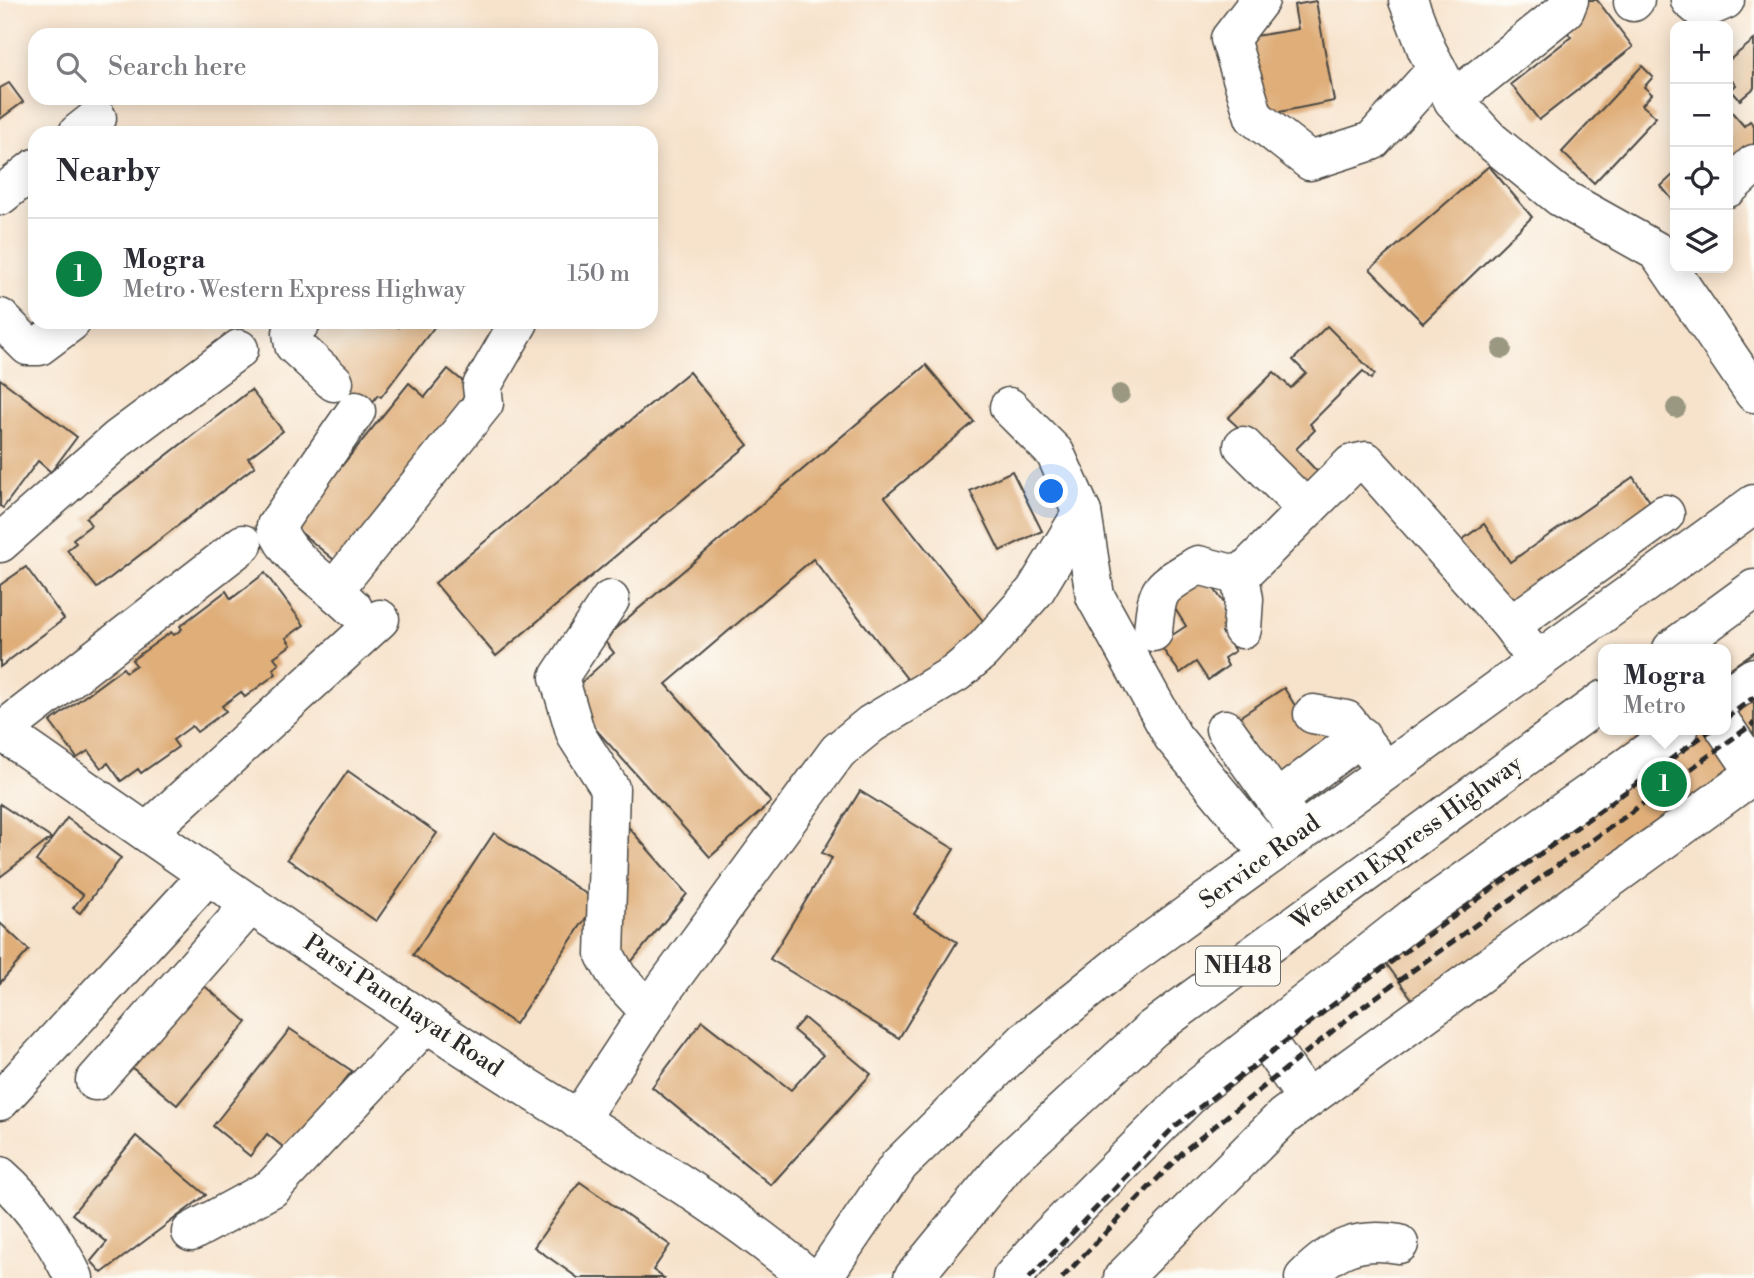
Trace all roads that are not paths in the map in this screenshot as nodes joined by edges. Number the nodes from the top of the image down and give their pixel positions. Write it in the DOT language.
graph roads {
  1 [pos="1260,0"];
  2 [pos="1408,0"];
  3 [pos="1569,0"];
  4 [pos="1690,0"];
  5 [pos="1725,0"];
  6 [pos="1445,84"];
  7 [pos="1754,164"];
  8 [pos="28,174"];
  9 [pos="1733,183"];
  10 [pos="0,196"];
  11 [pos="1667,244"];
  12 [pos="0,318"];
  13 [pos="62,329"];
  14 [pos="296,329"];
  15 [pos="515,329"];
  16 [pos="239,349"];
  17 [pos="1754,393"];
  18 [pos="1009,407"];
  19 [pos="1243,446"];
  20 [pos="1754,504"];
  21 [pos="1307,509"];
  22 [pos="1082,513"];
  23 [pos="1665,514"];
  24 [pos="0,543"];
  25 [pos="243,544"];
  26 [pos="1240,576"];
  27 [pos="1754,589"];
  28 [pos="334,590"];
  29 [pos="610,600"];
  30 [pos="1511,625"];
  31 [pos="1242,629"];
  32 [pos="1153,632"];
  33 [pos="1679,644"];
  34 [pos="1537,661"];
  35 [pos="1754,677"];
  36 [pos="1731,693"];
  37 [pos="1598,704"];
  38 [pos="1313,714"];
  39 [pos="1225,729"];
  40 [pos="1,730"];
  41 [pos="1672,735"];
  42 [pos="1730,735"];
  43 [pos="1361,736"];
  44 [pos="1384,772"];
  45 [pos="1754,772"];
  46 [pos="1277,800"];
  47 [pos="147,832"];
  48 [pos="1300,833"];
  49 [pos="1270,855"];
  50 [pos="208,875"];
  51 [pos="251,904"];
  52 [pos="649,1011"];
  53 [pos="428,1022"];
  54 [pos="1263,1036"];
  55 [pos="95,1081"];
  56 [pos="1307,1099"];
  57 [pos="0,1101"];
  58 [pos="578,1120"];
  59 [pos="0,1176"];
  60 [pos="191,1232"];
  61 [pos="1399,1244"];
  62 [pos="74,1278"];
  63 [pos="809,1278"];
  64 [pos="822,1278"];
  65 [pos="913,1278"];
  66 [pos="1012,1278"];
  67 [pos="1123,1278"];
  68 [pos="1304,1278"];
  1 -- 6 [label="main road"];
  2 -- 6 [label="main road"];
  3 -- 6 [label="main road"];
  4 -- 5 [label="main road"];
  6 -- 11 [label="main road"];
  7 -- 9 [label="main road"];
  8 -- 10 [label="main road"];
  11 -- 17 [label="main road"];
  12 -- 13 [label="main road"];
  14 -- 28 [label="main road"];
  15 -- 28 [label="main road"];
  16 -- 24 [label="main road"];
  18 -- 22 [label="main road"];
  19 -- 21 [label="main road"];
  20 -- 34 [label="main road, Service Road"];
  21 -- 26 [label="main road"];
  21 -- 30 [label="main road"];
  22 -- 49 [label="main road"];
  22 -- 52 [label="main road"];
  23 -- 30 [label="main road"];
  25 -- 40 [label="main road"];
  26 -- 31 [label="main road"];
  26 -- 32 [label="main road"];
  27 -- 33 [label="main road"];
  28 -- 47 [label="main road"];
  29 -- 52 [label="main road"];
  30 -- 34 [label="main road"];
  34 -- 44 [label="main road, Service Road"];
  35 -- 36 [label="main road"];
  37 -- 65 [label="main road, Western Express Highway / NH48"];
  38 -- 43 [label="main road"];
  39 -- 46 [label="main road"];
  40 -- 47 [label="main road, Parsi Panchayat Road"];
  41 -- 54 [label="main road, NH48"];
  42 -- 45 [label="main road"];
  43 -- 44 [label="main road"];
  43 -- 46 [label="main road"];
  44 -- 48 [label="main road, Service Road"];
  45 -- 56 [label="main road"];
  46 -- 48 [label="main road"];
  47 -- 50 [label="main road, Parsi Panchayat Road"];
  48 -- 49 [label="main road, Service Road"];
  49 -- 64 [label="main road, Service Road"];
  50 -- 51 [label="main road, Parsi Panchayat Road"];
  50 -- 57 [label="main road"];
  51 -- 53 [label="main road, Parsi Panchayat Road"];
  51 -- 55 [label="main road"];
  52 -- 58 [label="main road"];
  53 -- 58 [label="main road, Parsi Panchayat Road"];
  53 -- 60 [label="main road"];
  54 -- 56 [label="main road"];
  54 -- 66 [label="main road, NH48"];
  56 -- 67 [label="main road"];
  58 -- 63 [label="main road, Parsi Panchayat Road"];
  59 -- 62 [label="main road"];
  61 -- 68 [label="main road"];
}
